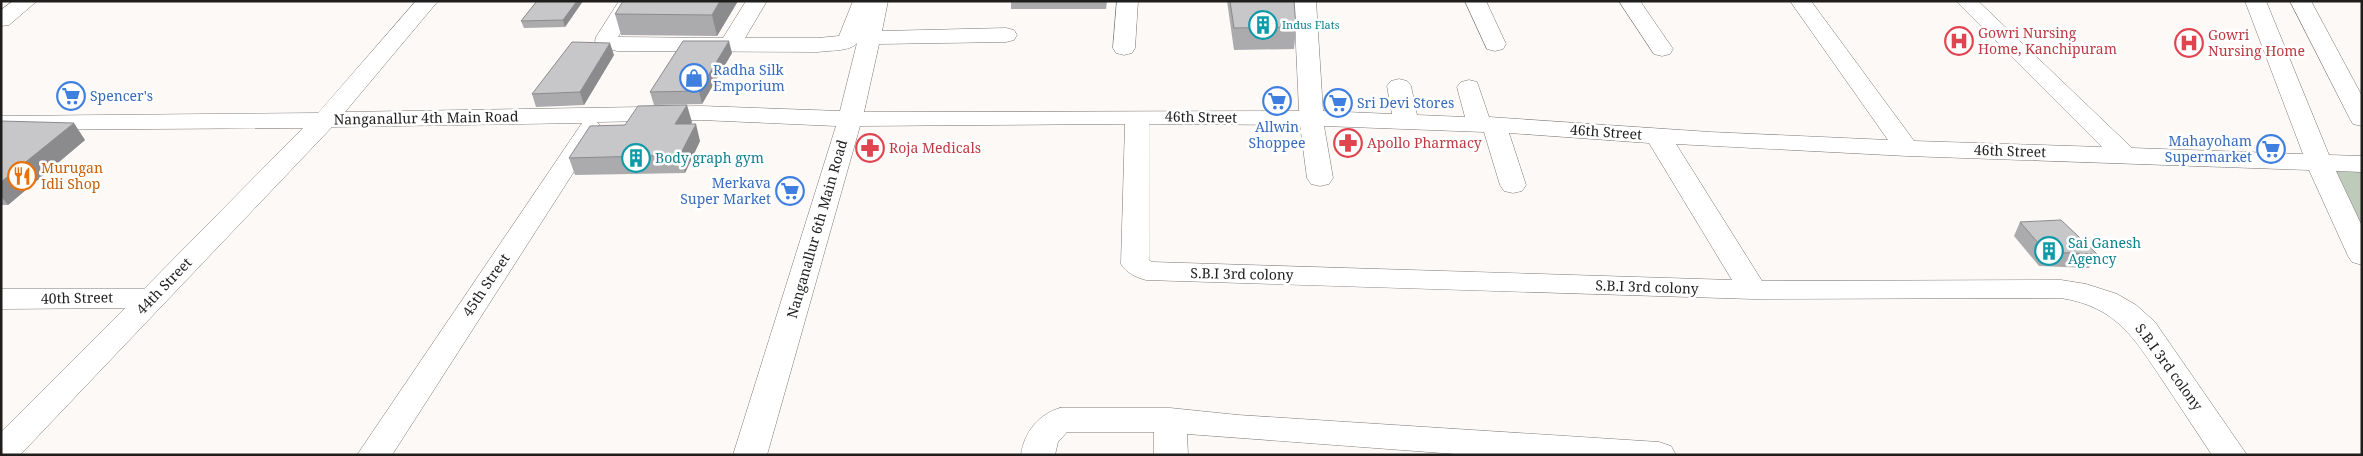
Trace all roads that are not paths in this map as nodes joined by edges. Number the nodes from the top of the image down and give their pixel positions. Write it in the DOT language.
graph roads {
  1 [pos="28,1"];
  2 [pos="428,1"];
  3 [pos="630,1"];
  4 [pos="758,1"];
  5 [pos="862,1"];
  6 [pos="878,1"];
  7 [pos="1128,1"];
  8 [pos="1305,1"];
  9 [pos="1475,1"];
  10 [pos="1629,1"];
  11 [pos="1800,1"];
  12 [pos="1966,1"];
  13 [pos="2255,1"];
  14 [pos="2300,1"];
  15 [pos="1,20"];
  16 [pos="1006,35"];
  17 [pos="869,38"];
  18 [pos="1495,44"];
  19 [pos="730,45"];
  20 [pos="1124,48"];
  21 [pos="1662,49"];
  22 [pos="1399,86"];
  23 [pos="1469,87"];
  24 [pos="599,115"];
  25 [pos="1137,117"];
  26 [pos="850,118"];
  27 [pos="1311,118"];
  28 [pos="326,119"];
  29 [pos="2362,120"];
  30 [pos="1406,122"];
  31 [pos="1,123"];
  32 [pos="1486,125"];
  33 [pos="1658,136"];
  34 [pos="1907,148"];
  35 [pos="2124,155"];
  36 [pos="2319,163"];
  37 [pos="2362,164"];
  38 [pos="1320,178"];
  39 [pos="1513,185"];
  40 [pos="2362,256"];
  41 [pos="1753,290"];
  42 [pos="152,298"];
  43 [pos="1,299"];
  44 [pos="1170,420"];
  45 [pos="1,453"];
  46 [pos="374,455"];
  47 [pos="750,455"];
  48 [pos="1038,455"];
  49 [pos="1172,455"];
  50 [pos="1659,455"];
  51 [pos="2230,455"];
  1 -- 15 [label="street"];
  2 -- 28 [label="street, 44th Street"];
  3 -- 19 [label="street"];
  4 -- 19 [label="street"];
  5 -- 19 [label="street"];
  6 -- 17 [label="street, Nanganallur 6th Main Road"];
  7 -- 20 [label="street"];
  8 -- 27 [label="street"];
  9 -- 18 [label="street"];
  10 -- 21 [label="street"];
  11 -- 34 [label="street"];
  12 -- 35 [label="street"];
  13 -- 36 [label="street"];
  14 -- 29 [label="street"];
  16 -- 17 [label="street"];
  17 -- 26 [label="street, Nanganallur 6th Main Road"];
  22 -- 30 [label="street"];
  23 -- 32 [label="street"];
  24 -- 26 [label="street, Nanganallur 4th Main Road"];
  24 -- 28 [label="street, Nanganallur 4th Main Road"];
  24 -- 46 [label="street, 45th Street"];
  25 -- 26 [label="street, 46th Street"];
  25 -- 27 [label="street, 46th Street"];
  25 -- 41 [label="street, S.B.I 3rd colony"];
  26 -- 47 [label="street, Nanganallur 6th Main Road"];
  27 -- 30 [label="street, 46th Street"];
  27 -- 38 [label="street"];
  28 -- 31 [label="street, Nanganallur 4th Main Road"];
  28 -- 42 [label="street, 44th Street"];
  30 -- 32 [label="street, 46th Street"];
  32 -- 33 [label="street, 46th Street"];
  32 -- 39 [label="street"];
  33 -- 34 [label="street, 46th Street"];
  33 -- 41 [label="street"];
  34 -- 35 [label="street, 46th Street"];
  35 -- 36 [label="street, 46th Street"];
  36 -- 37 [label="street, 46th Street"];
  36 -- 40 [label="street"];
  41 -- 51 [label="street, S.B.I 3rd colony"];
  42 -- 43 [label="street, 40th Street"];
  42 -- 45 [label="street, 44th Street"];
  44 -- 48 [label="street"];
  44 -- 49 [label="street"];
  44 -- 50 [label="street"];
}
